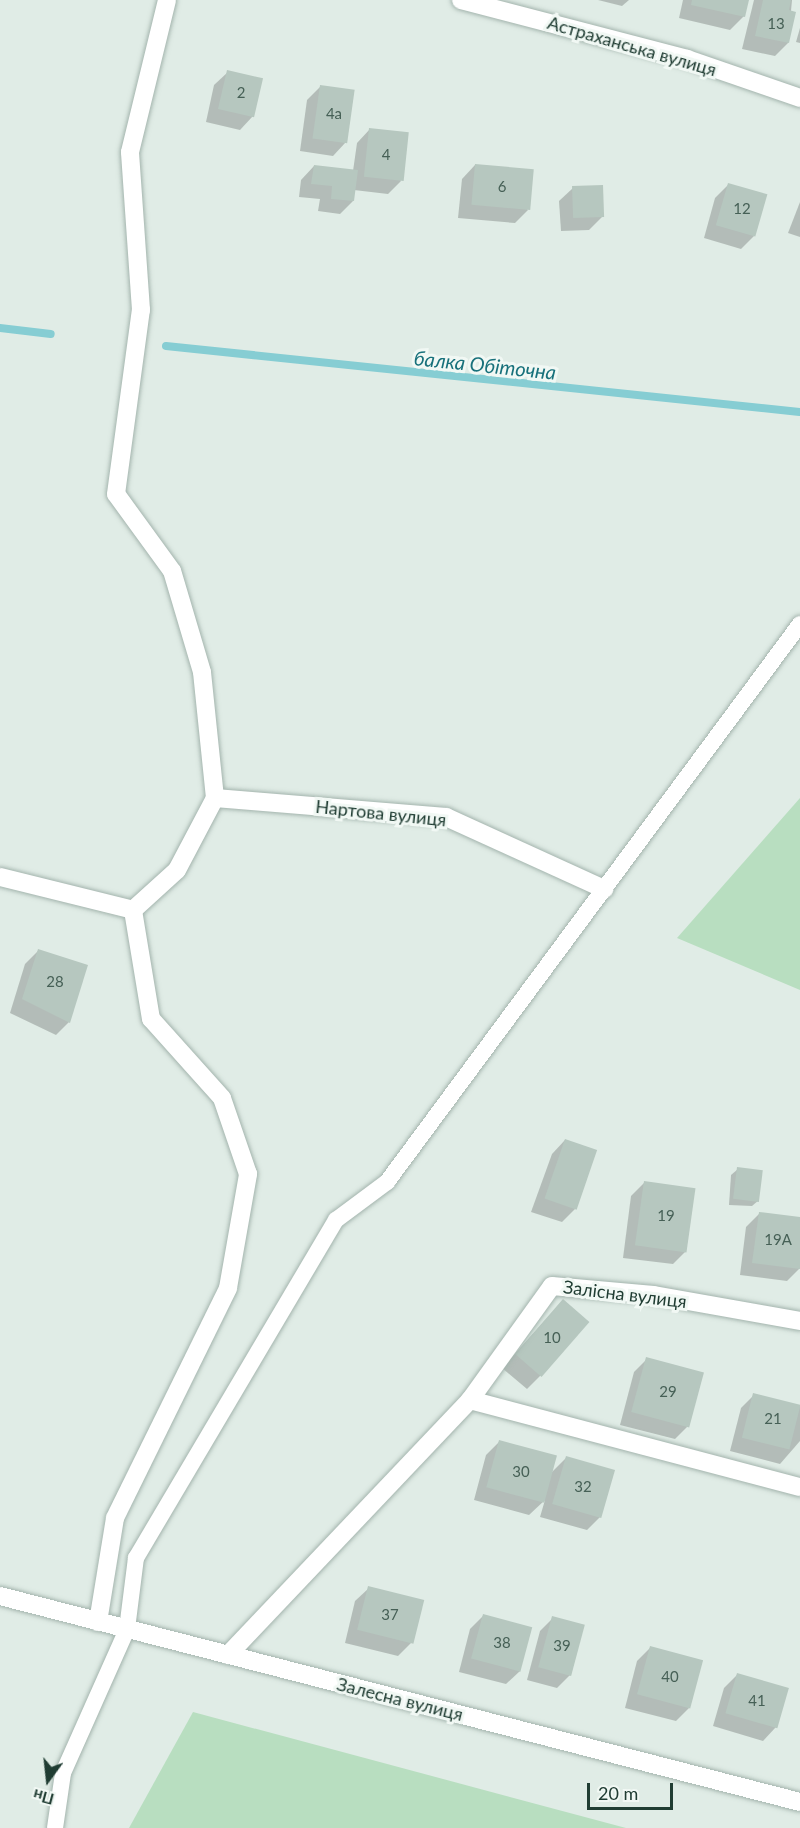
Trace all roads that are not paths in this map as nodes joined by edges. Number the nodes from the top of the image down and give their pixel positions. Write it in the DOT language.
graph roads {
  1 [pos="167,0"];
  2 [pos="461,0"];
  3 [pos="800,98"];
  4 [pos="800,624"];
  5 [pos="215,798"];
  6 [pos="0,877"];
  7 [pos="604,889"];
  8 [pos="133,910"];
  9 [pos="800,1321"];
  10 [pos="470,1400"];
  11 [pos="800,1487"];
  12 [pos="0,1596"];
  13 [pos="98,1622"];
  14 [pos="127,1629"];
  15 [pos="228,1655"];
  16 [pos="800,1802"];
  17 [pos="55,1828"];
  1 -- 5 [label="street"];
  2 -- 3 [label="street, Астраханська вулиця"];
  4 -- 7 [label="lane"];
  5 -- 7 [label="street, Нартова вулиця"];
  5 -- 8 [label="street"];
  6 -- 8 [label="street"];
  7 -- 14 [label="lane"];
  8 -- 13 [label="street"];
  9 -- 10 [label="street, Залісна вулиця"];
  10 -- 11 [label="street"];
  10 -- 15 [label="street, Залісна вулиця"];
  12 -- 13 [label="street, Залесна вулиця"];
  13 -- 14 [label="street, Залесна вулиця"];
  14 -- 15 [label="street, Залесна вулиця"];
  14 -- 17 [label="lane"];
  15 -- 16 [label="street, Залесна вулиця"];
}
